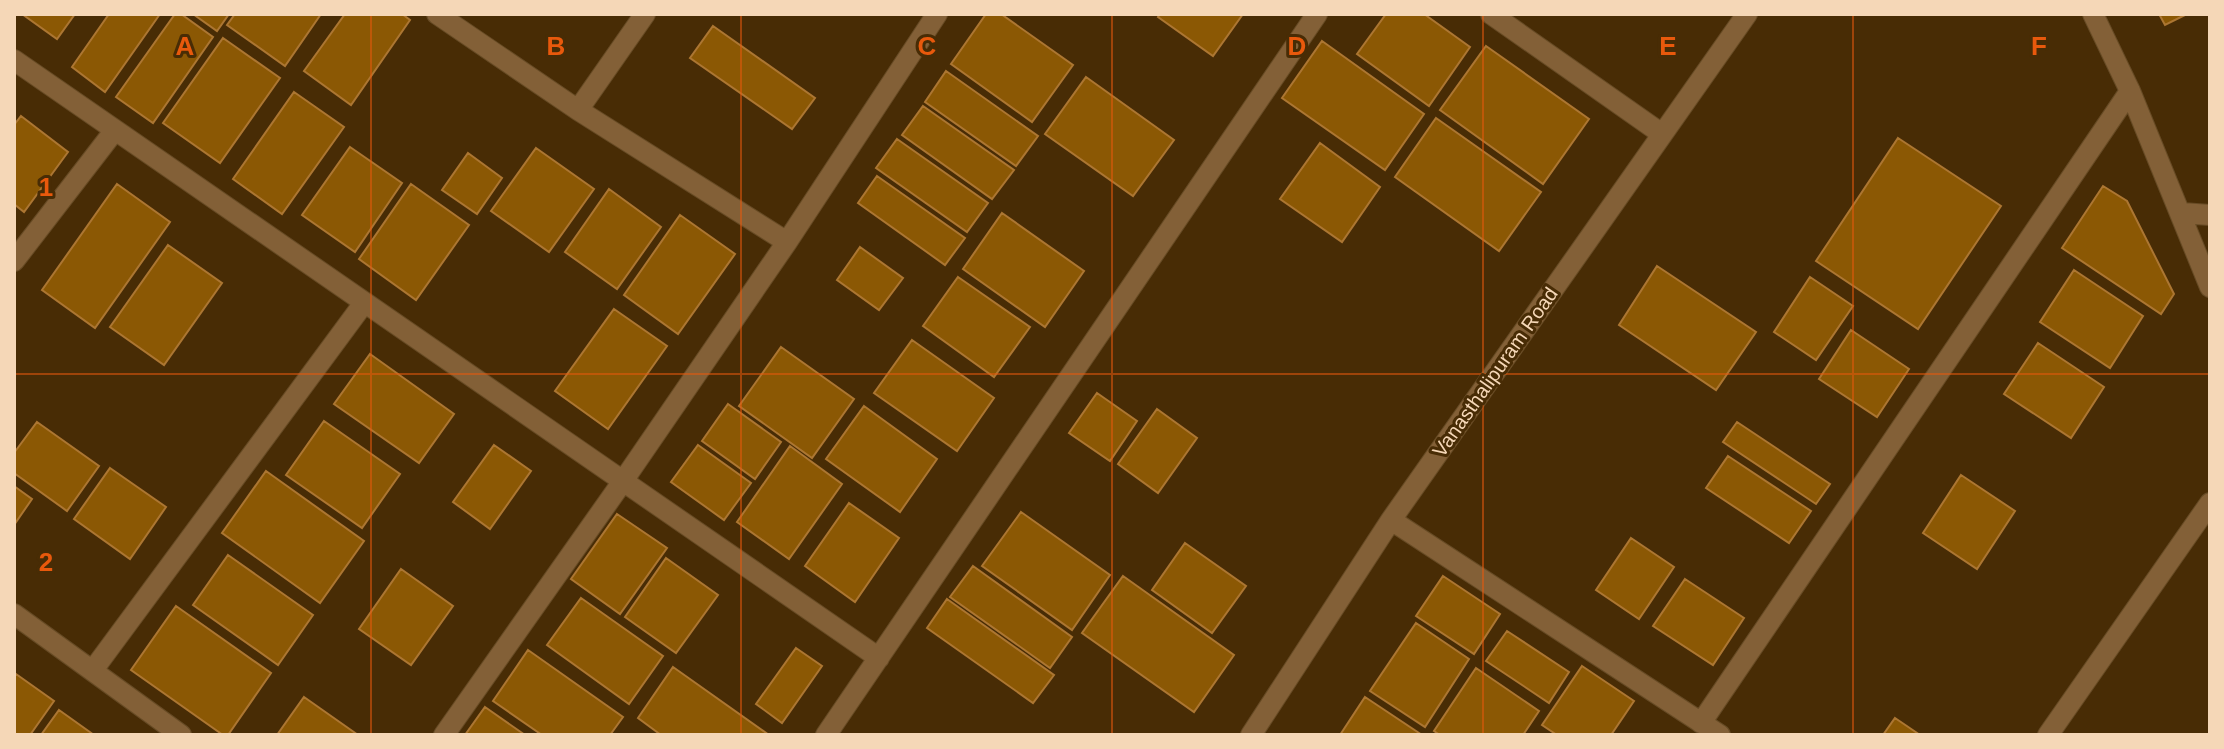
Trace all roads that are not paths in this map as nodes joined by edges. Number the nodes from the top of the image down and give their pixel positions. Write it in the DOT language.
graph roads {
  1 [pos="437,14"];
  2 [pos="645,14"];
  3 [pos="937,14"];
  4 [pos="1317,14"];
  5 [pos="1491,14"];
  6 [pos="1747,14"];
  7 [pos="2093,14"];
  8 [pos="14,60"];
  9 [pos="2130,91"];
  10 [pos="578,110"];
  11 [pos="115,130"];
  12 [pos="1662,134"];
  13 [pos="2182,213"];
  14 [pos="2210,215"];
  15 [pos="787,242"];
  16 [pos="14,261"];
  17 [pos="2210,287"];
  18 [pos="364,303"];
  19 [pos="623,481"];
  20 [pos="2210,503"];
  21 [pos="1391,520"];
  22 [pos="14,614"];
  23 [pos="879,658"];
  24 [pos="93,670"];
  25 [pos="1701,723"];
  26 [pos="181,735"];
  27 [pos="444,735"];
  28 [pos="826,735"];
  29 [pos="1251,735"];
  30 [pos="1720,735"];
  31 [pos="2048,735"];
  1 -- 10 [label="street"];
  2 -- 10 [label="street"];
  3 -- 15 [label="street"];
  4 -- 23 [label="street"];
  5 -- 12 [label="street"];
  6 -- 12 [label="street, Vanasthalipuram Road"];
  7 -- 9 [label="street"];
  8 -- 11 [label="street"];
  9 -- 13 [label="street"];
  9 -- 25 [label="street"];
  10 -- 15 [label="street"];
  11 -- 16 [label="street"];
  11 -- 18 [label="street"];
  12 -- 21 [label="street, Vanasthalipuram Road"];
  13 -- 14 [label="street"];
  13 -- 17 [label="street"];
  15 -- 19 [label="street"];
  18 -- 19 [label="street"];
  18 -- 24 [label="street"];
  19 -- 23 [label="street"];
  19 -- 27 [label="street"];
  20 -- 31 [label="street"];
  21 -- 25 [label="street"];
  21 -- 29 [label="street, Vanasthalipuram Road"];
  22 -- 24 [label="street"];
  23 -- 28 [label="street"];
  24 -- 26 [label="street"];
  25 -- 30 [label="street"];
}
